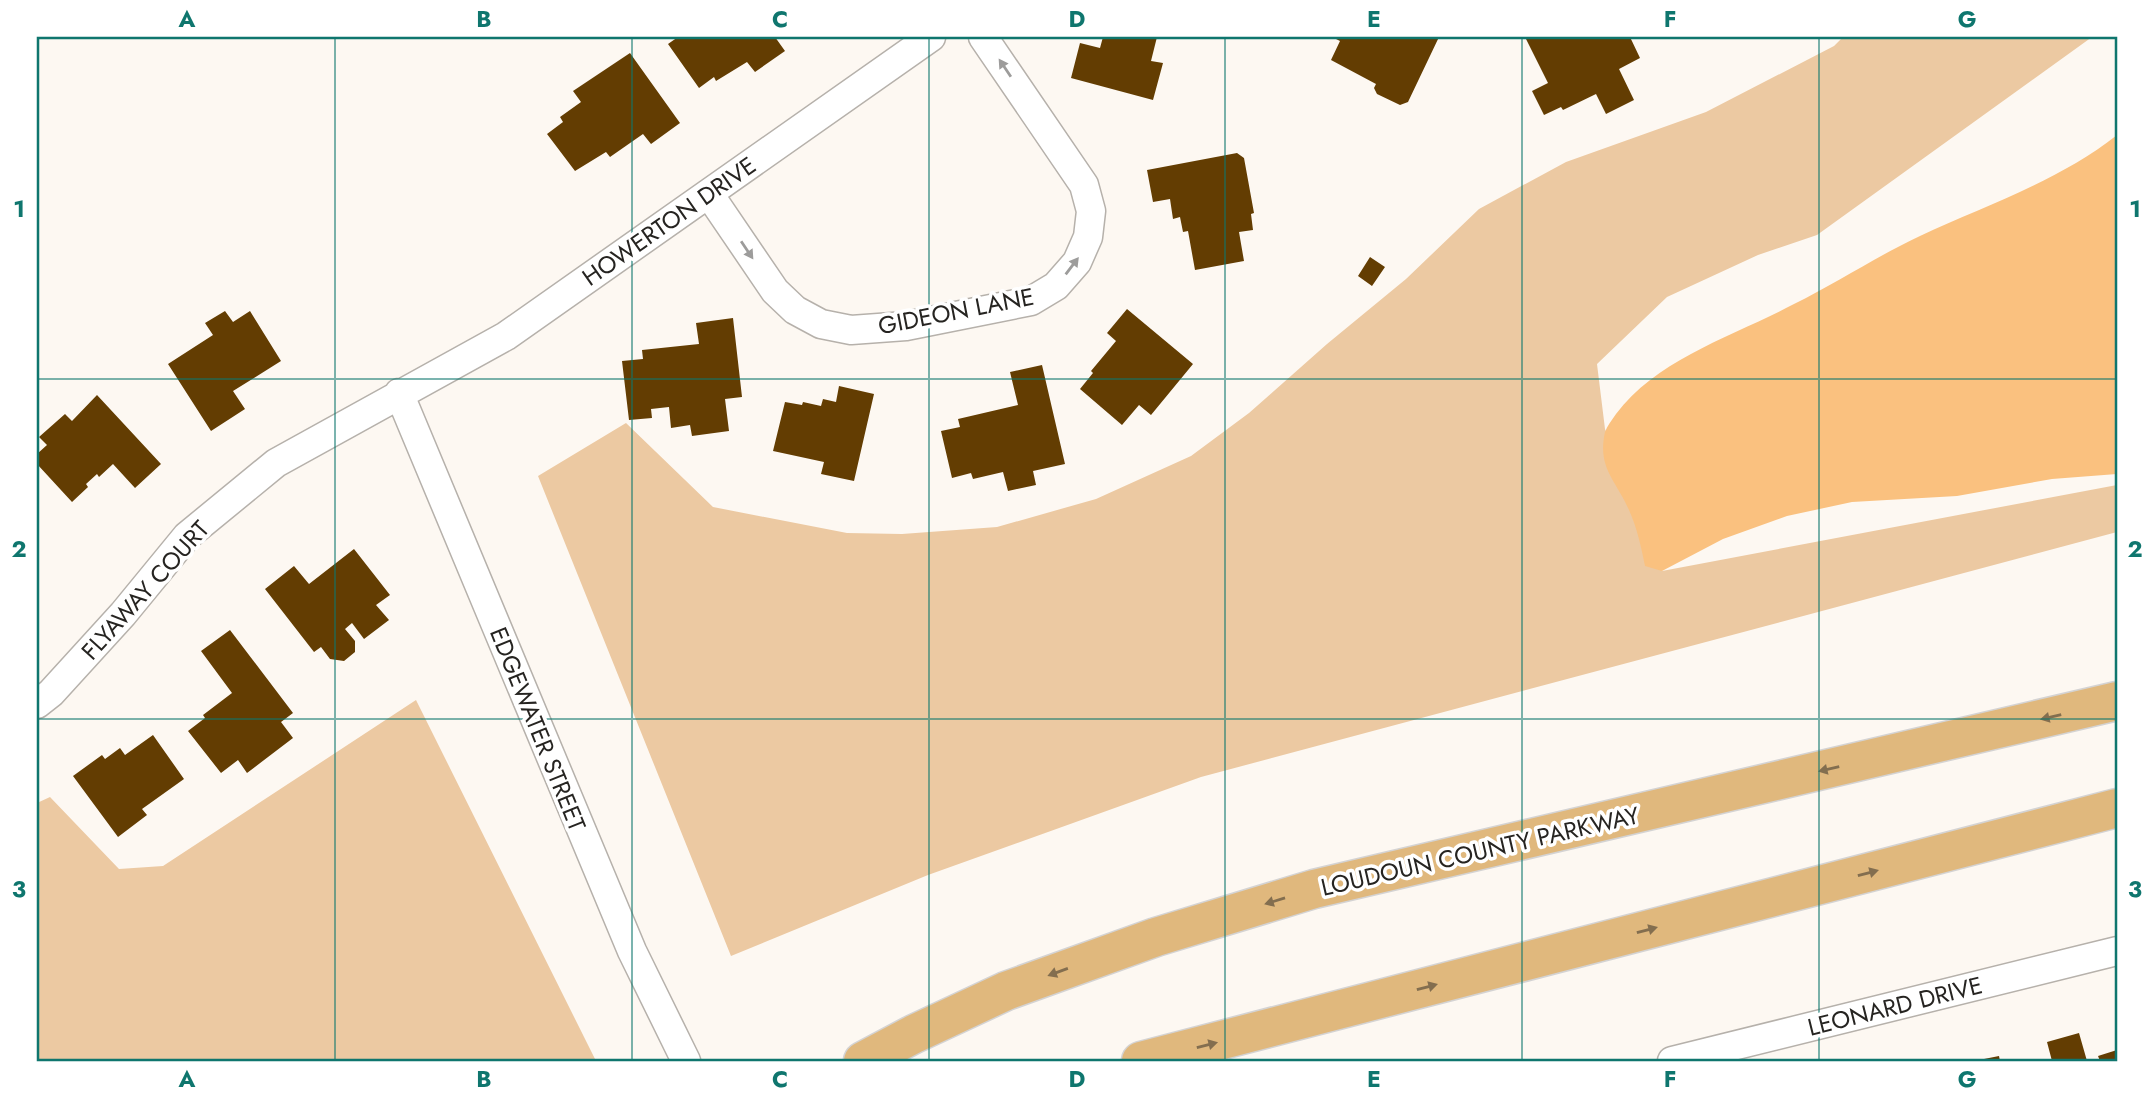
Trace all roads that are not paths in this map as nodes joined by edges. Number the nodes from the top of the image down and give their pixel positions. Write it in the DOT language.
graph roads {
  1 [pos="931,37"];
  2 [pos="983,37"];
  3 [pos="709,194"];
  4 [pos="399,393"];
  5 [pos="2117,701"];
  6 [pos="37,704"];
  7 [pos="2117,808"];
  8 [pos="2117,951"];
  9 [pos="686,1061"];
  10 [pos="863,1061"];
  11 [pos="1141,1061"];
  12 [pos="1672,1061"];
  1 -- 3 [label="street, HOWERTON DRIVE"];
  3 -- 2 [label="street, GIDEON LANE, one-way"];
  3 -- 4 [label="street, HOWERTON DRIVE"];
  4 -- 6 [label="street, FLYAWAY COURT"];
  4 -- 9 [label="street, EDGEWATER STREET"];
  5 -- 10 [label="main road, LOUDOUN COUNTY PARKWAY, one-way"];
  11 -- 7 [label="main road, one-way"];
  8 -- 12 [label="street, LEONARD DRIVE"];
}
